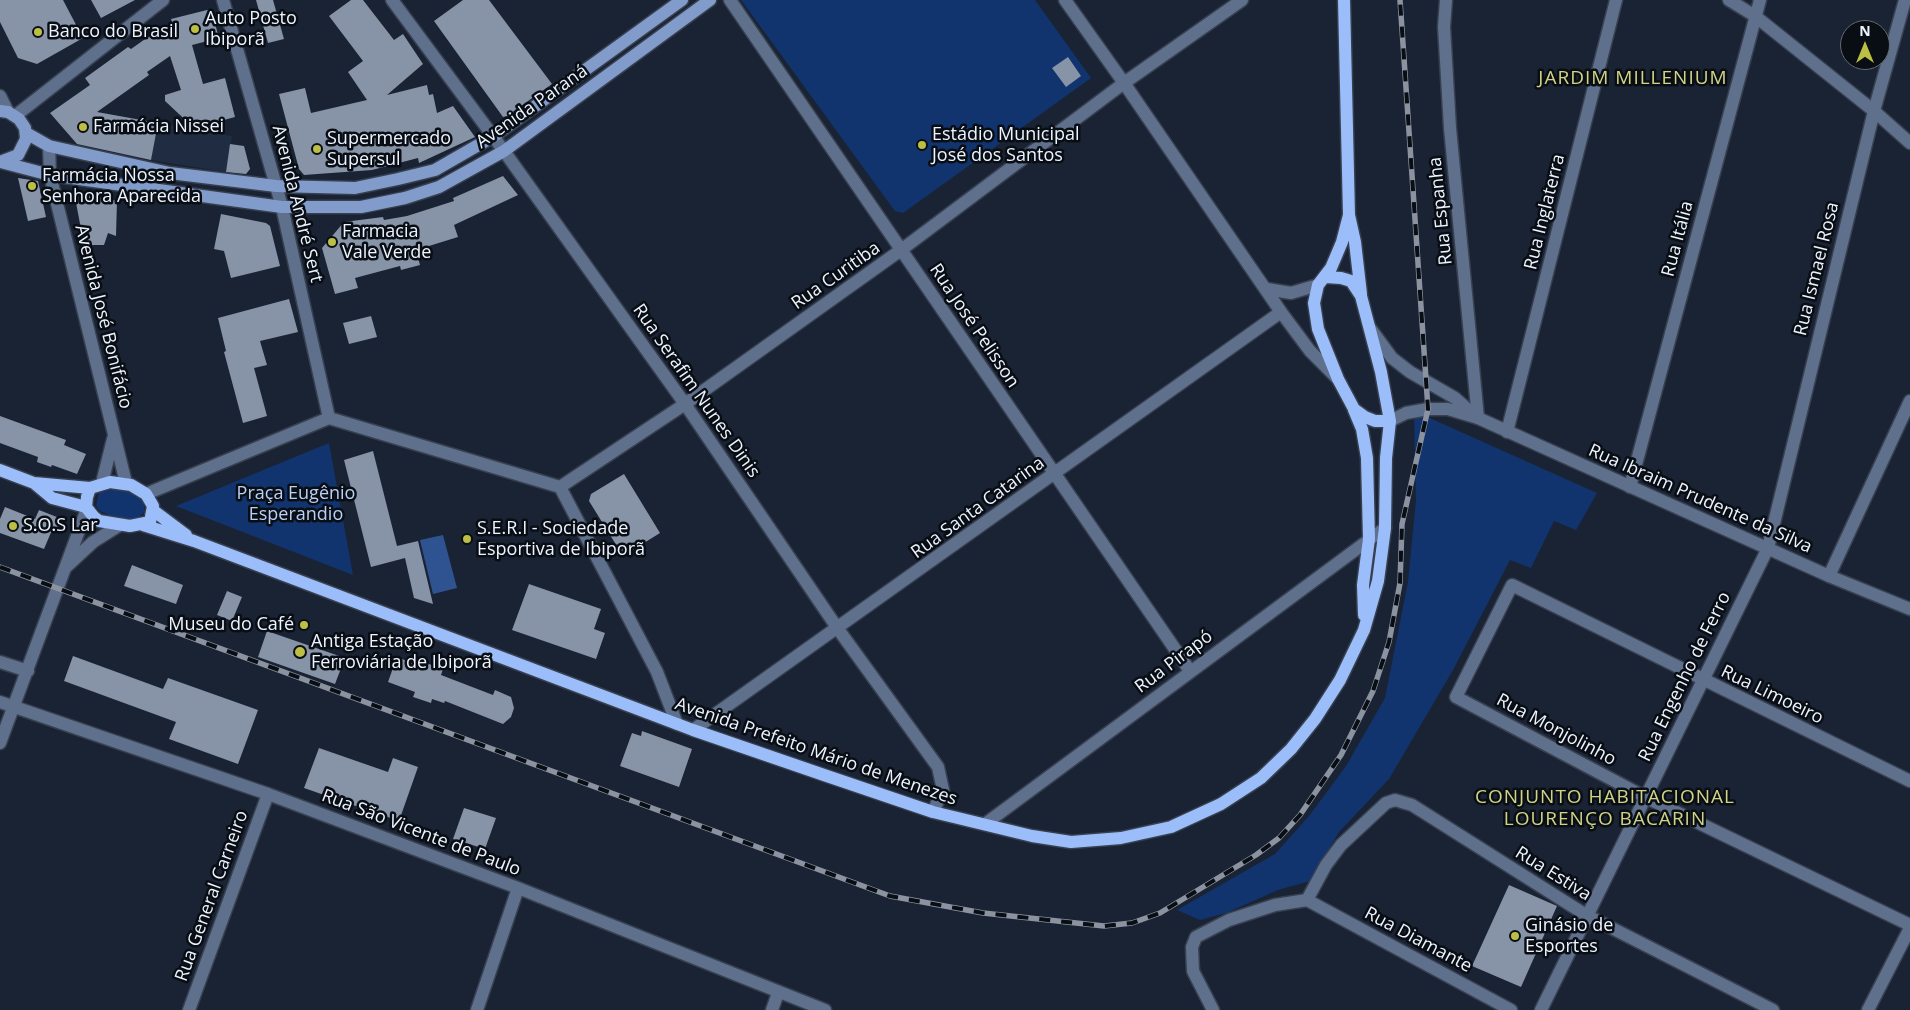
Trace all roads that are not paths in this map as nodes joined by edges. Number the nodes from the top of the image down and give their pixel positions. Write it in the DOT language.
graph roads {
  1 [pos="163,0"];
  2 [pos="222,0"];
  3 [pos="392,0"];
  4 [pos="682,0"];
  5 [pos="710,0"];
  6 [pos="730,0"];
  7 [pos="1065,0"];
  8 [pos="1242,0"];
  9 [pos="1344,0"];
  10 [pos="1446,0"];
  11 [pos="1616,0"];
  12 [pos="1729,0"];
  13 [pos="1760,0"];
  14 [pos="1905,0"];
  15 [pos="1755,16"];
  16 [pos="1124,83"];
  17 [pos="0,96"];
  18 [pos="1874,111"];
  19 [pos="8,113"];
  20 [pos="26,133"];
  21 [pos="494,136"];
  22 [pos="1910,143"];
  23 [pos="49,146"];
  24 [pos="504,150"];
  25 [pos="1,162"];
  26 [pos="170,173"];
  27 [pos="50,175"];
  28 [pos="276,186"];
  29 [pos="167,192"];
  30 [pos="282,206"];
  31 [pos="1349,215"];
  32 [pos="902,250"];
  33 [pos="1321,281"];
  34 [pos="1268,289"];
  35 [pos="1361,296"];
  36 [pos="1281,312"];
  37 [pos="1368,326"];
  38 [pos="1338,379"];
  39 [pos="1910,401"];
  40 [pos="685,404"];
  41 [pos="1354,409"];
  42 [pos="329,418"];
  43 [pos="1478,418"];
  44 [pos="1390,421"];
  45 [pos="1507,432"];
  46 [pos="114,437"];
  47 [pos="0,470"];
  48 [pos="1055,474"];
  49 [pos="34,483"];
  50 [pos="102,483"];
  51 [pos="126,484"];
  52 [pos="560,487"];
  53 [pos="1630,487"];
  54 [pos="90,488"];
  55 [pos="146,494"];
  56 [pos="87,508"];
  57 [pos="154,510"];
  58 [pos="120,525"];
  59 [pos="143,525"];
  60 [pos="1385,528"];
  61 [pos="1369,539"];
  62 [pos="194,541"];
  63 [pos="1768,548"];
  64 [pos="64,569"];
  65 [pos="1830,576"];
  66 [pos="1910,609"];
  67 [pos="838,629"];
  68 [pos="1364,630"];
  69 [pos="0,662"];
  70 [pos="28,671"];
  71 [pos="1190,672"];
  72 [pos="1704,682"];
  73 [pos="1456,697"];
  74 [pos="0,702"];
  75 [pos="14,706"];
  76 [pos="677,724"];
  77 [pos="693,730"];
  78 [pos="0,743"];
  79 [pos="1910,781"];
  80 [pos="268,794"];
  81 [pos="1645,797"];
  82 [pos="932,812"];
  83 [pos="984,824"];
  84 [pos="518,888"];
  85 [pos="1307,900"];
  86 [pos="1586,915"];
  87 [pos="1910,926"];
  88 [pos="778,993"];
  89 [pos="189,1010"];
  90 [pos="477,1010"];
  91 [pos="772,1010"];
  92 [pos="825,1010"];
  93 [pos="1213,1010"];
  94 [pos="1512,1010"];
  95 [pos="1541,1010"];
  96 [pos="1773,1010"];
  97 [pos="1868,1010"];
  1 -- 19 [label="street"];
  2 -- 28 [label="street, Avenida André Sert"];
  3 -- 21 [label="street, Rua Serafim Nunes Dinis"];
  4 -- 21 [label="main road, Avenida Paraná"];
  5 -- 24 [label="main road, Avenida Paraná"];
  6 -- 32 [label="street, Rua José Pelisson"];
  7 -- 16 [label="street"];
  8 -- 16 [label="street, Rua Curitiba"];
  9 -- 31 [label="main road"];
  10 -- 43 [label="street, Rua Espanha"];
  11 -- 45 [label="street, Rua Inglaterra"];
  12 -- 15 [label="street"];
  13 -- 15 [label="street, Rua Itália"];
  14 -- 18 [label="street, Rua Ismael Rosa"];
  15 -- 18 [label="street"];
  15 -- 53 [label="street, Rua Itália"];
  16 -- 32 [label="street, Rua Curitiba"];
  16 -- 34 [label="street"];
  17 -- 19 [label="street"];
  18 -- 22 [label="street"];
  18 -- 63 [label="street, Rua Ismael Rosa"];
  19 -- 20 [label="main road"];
  20 -- 23 [label="main road, Avenida Paraná"];
  20 -- 25 [label="main road"];
  21 -- 24 [label="street, Rua Serafim Nunes Dinis"];
  21 -- 28 [label="main road, Avenida Paraná"];
  23 -- 26 [label="main road, Avenida Paraná"];
  23 -- 27 [label="street, Avenida José Bonifácio"];
  24 -- 30 [label="main road, Avenida Paraná"];
  24 -- 40 [label="street, Rua Serafim Nunes Dinis"];
  25 -- 27 [label="main road, Avenida Paraná"];
  26 -- 28 [label="main road, Avenida Paraná"];
  26 -- 29 [label="main road"];
  27 -- 29 [label="main road, Avenida Paraná"];
  27 -- 46 [label="street, Avenida José Bonifácio"];
  28 -- 30 [label="street, Avenida André Sert"];
  29 -- 30 [label="main road, Avenida Paraná"];
  30 -- 42 [label="street, Avenida André Sert"];
  31 -- 33 [label="main road"];
  31 -- 35 [label="main road"];
  32 -- 40 [label="street, Rua Curitiba"];
  32 -- 48 [label="street, Rua José Pelisson"];
  33 -- 34 [label="street"];
  33 -- 35 [label="main road"];
  33 -- 38 [label="main road, Avenida Prefeito Mário de Menezes"];
  34 -- 36 [label="street"];
  35 -- 37 [label="main road, Avenida Prefeito Mário de Menezes"];
  36 -- 38 [label="street"];
  36 -- 48 [label="street, Rua Santa Catarina"];
  37 -- 43 [label="street, Rua Ibraim Prudente da Silva"];
  37 -- 44 [label="main road, Avenida Prefeito Mário de Menezes"];
  38 -- 41 [label="main road, Avenida Prefeito Mário de Menezes"];
  39 -- 65 [label="street"];
  40 -- 52 [label="street, Rua Curitiba"];
  40 -- 67 [label="street, Rua Serafim Nunes Dinis"];
  41 -- 44 [label="main road"];
  41 -- 61 [label="main road, Avenida Prefeito Mário de Menezes"];
  42 -- 52 [label="street"];
  42 -- 55 [label="street"];
  43 -- 44 [label="street, Rua Ibraim Prudente da Silva"];
  43 -- 45 [label="street, Rua Ibraim Prudente da Silva"];
  44 -- 60 [label="main road, Avenida Prefeito Mário de Menezes"];
  45 -- 53 [label="street, Rua Ibraim Prudente da Silva"];
  46 -- 50 [label="street"];
  46 -- 51 [label="street, Avenida José Bonifácio"];
  47 -- 49 [label="main road"];
  48 -- 67 [label="street, Rua Santa Catarina"];
  48 -- 71 [label="street, Rua José Pelisson"];
  49 -- 54 [label="main road"];
  49 -- 56 [label="main road"];
  50 -- 51 [label="main road"];
  50 -- 54 [label="main road"];
  51 -- 55 [label="main road"];
  52 -- 76 [label="street"];
  53 -- 63 [label="street, Rua Ibraim Prudente da Silva"];
  54 -- 56 [label="main road"];
  55 -- 57 [label="main road"];
  56 -- 58 [label="main road"];
  56 -- 64 [label="street"];
  57 -- 59 [label="main road"];
  57 -- 62 [label="main road, Avenida Prefeito Mário de Menezes"];
  58 -- 59 [label="main road"];
  58 -- 64 [label="street"];
  59 -- 62 [label="main road, Avenida Prefeito Mário de Menezes"];
  60 -- 61 [label="street, Rua Pirapó"];
  60 -- 68 [label="main road, Avenida Prefeito Mário de Menezes"];
  61 -- 68 [label="main road, Avenida Prefeito Mário de Menezes"];
  61 -- 71 [label="street, Rua Pirapó"];
  62 -- 76 [label="main road, Avenida Prefeito Mário de Menezes"];
  63 -- 65 [label="street, Rua Ibraim Prudente da Silva"];
  63 -- 72 [label="street, Rua Engenho de Ferro"];
  64 -- 70 [label="street"];
  65 -- 66 [label="street, Rua Ibraim Prudente da Silva"];
  67 -- 77 [label="street, Rua Santa Catarina"];
  67 -- 82 [label="street, Rua Serafim Nunes Dinis"];
  68 -- 83 [label="main road, Avenida Prefeito Mário de Menezes"];
  69 -- 70 [label="street"];
  70 -- 75 [label="street"];
  71 -- 83 [label="street, Rua Pirapó"];
  72 -- 73 [label="street, Rua Limoeiro"];
  72 -- 79 [label="street, Rua Limoeiro"];
  72 -- 81 [label="street, Rua Engenho de Ferro"];
  73 -- 81 [label="street, Rua Monjolinho"];
  74 -- 75 [label="street, Rua São Vicente de Paulo"];
  75 -- 78 [label="street"];
  75 -- 80 [label="street, Rua São Vicente de Paulo"];
  76 -- 77 [label="main road, Avenida Prefeito Mário de Menezes"];
  77 -- 82 [label="main road, Avenida Prefeito Mário de Menezes"];
  80 -- 84 [label="street, Rua São Vicente de Paulo"];
  80 -- 89 [label="street, Rua General Carneiro"];
  81 -- 86 [label="street, Rua Engenho de Ferro"];
  81 -- 87 [label="street, Rua Monjolinho"];
  82 -- 83 [label="main road, Avenida Prefeito Mário de Menezes"];
  84 -- 88 [label="street, Rua São Vicente de Paulo"];
  84 -- 90 [label="street"];
  85 -- 86 [label="street, Rua Estiva"];
  85 -- 93 [label="street"];
  85 -- 94 [label="street, Rua Diamante"];
  86 -- 95 [label="street, Rua Engenho de Ferro"];
  86 -- 96 [label="street, Rua Estiva"];
  87 -- 97 [label="street"];
  88 -- 91 [label="street"];
  88 -- 92 [label="street, Rua São Vicente de Paulo"];
}
